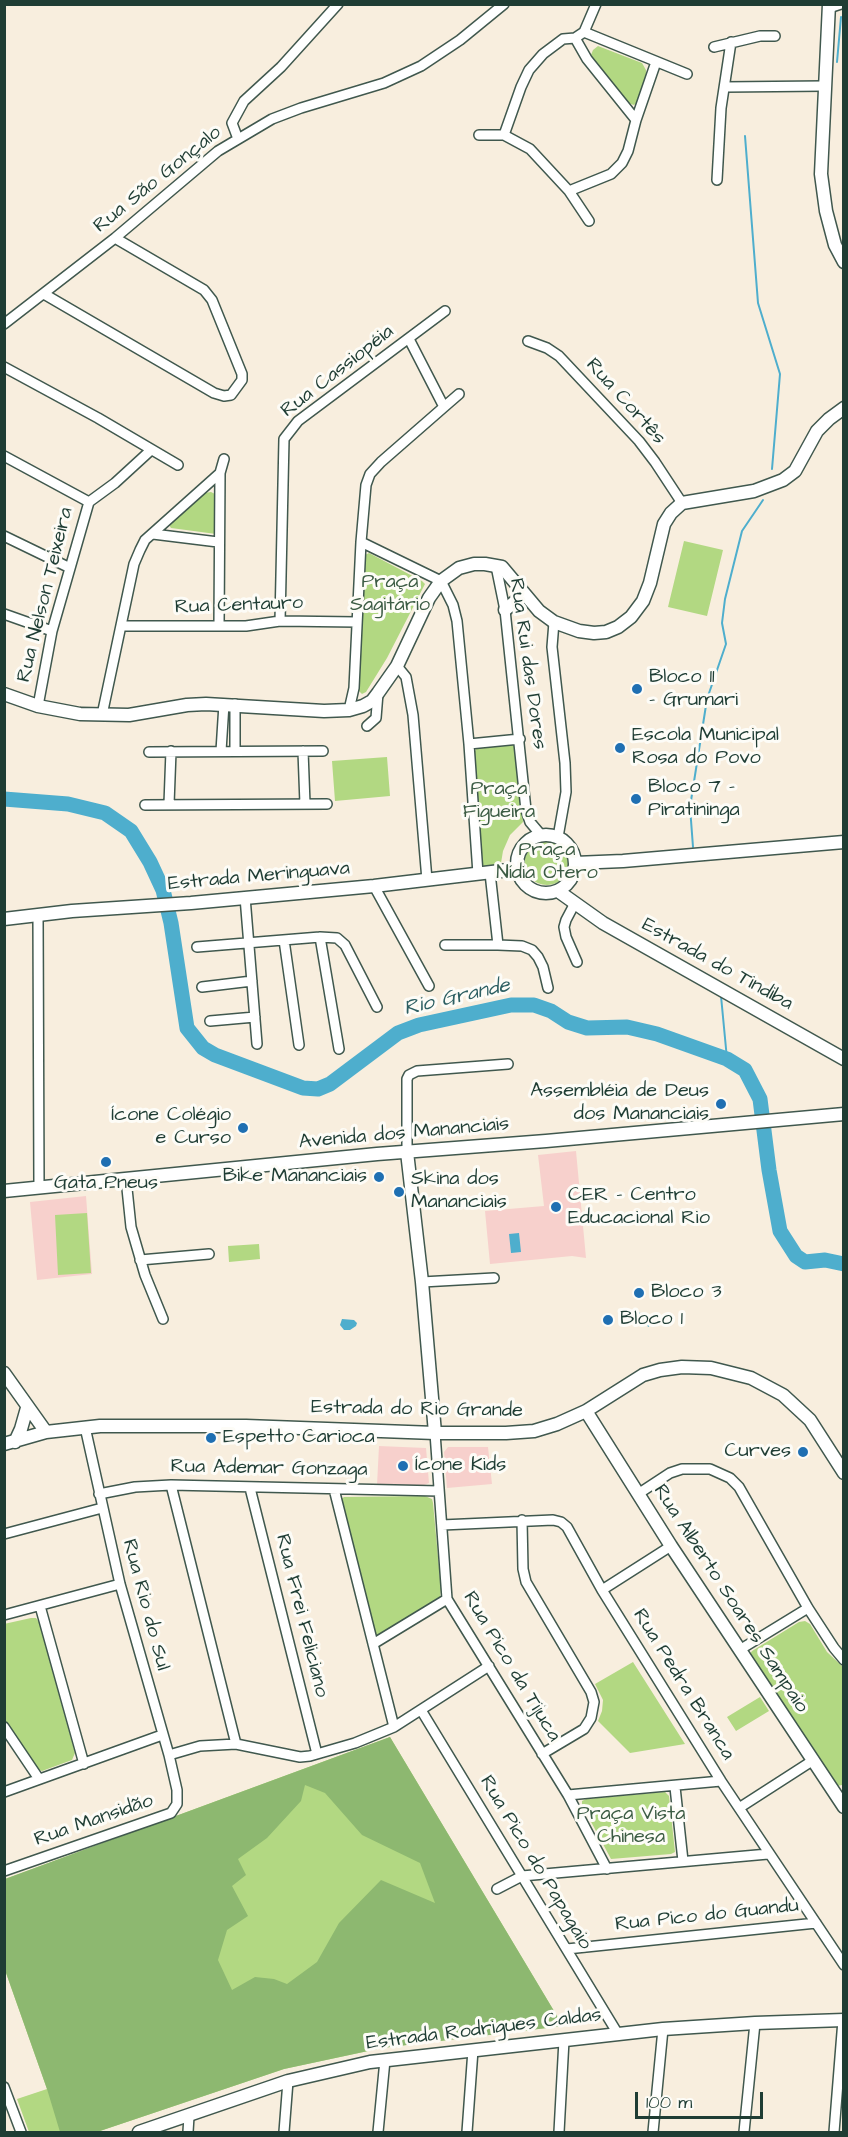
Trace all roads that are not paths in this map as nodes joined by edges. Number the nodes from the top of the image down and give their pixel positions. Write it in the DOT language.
graph roads {
  1 [pos="338,4"];
  2 [pos="504,4"];
  3 [pos="596,4"];
  4 [pos="833,6"];
  5 [pos="580,35"];
  6 [pos="775,36"];
  7 [pos="731,42"];
  8 [pos="714,47"];
  9 [pos="656,62"];
  10 [pos="687,74"];
  11 [pos="824,86"];
  12 [pos="725,87"];
  13 [pos="636,120"];
  14 [pos="479,135"];
  15 [pos="504,135"];
  16 [pos="238,139"];
  17 [pos="717,180"];
  18 [pos="569,191"];
  19 [pos="589,221"];
  20 [pos="115,238"];
  21 [pos="843,262"];
  22 [pos="44,294"];
  23 [pos="445,311"];
  24 [pos="4,324"];
  25 [pos="409,339"];
  26 [pos="528,341"];
  27 [pos="4,367"];
  28 [pos="459,394"];
  29 [pos="444,407"];
  30 [pos="843,408"];
  31 [pos="151,450"];
  32 [pos="4,456"];
  33 [pos="225,459"];
  34 [pos="178,465"];
  35 [pos="220,473"];
  36 [pos="89,502"];
  37 [pos="682,503"];
  38 [pos="153,534"];
  39 [pos="4,536"];
  40 [pos="219,542"];
  41 [pos="361,542"];
  42 [pos="496,566"];
  43 [pos="68,567"];
  44 [pos="441,581"];
  45 [pos="524,594"];
  46 [pos="505,610"];
  47 [pos="4,614"];
  48 [pos="280,621"];
  49 [pos="357,622"];
  50 [pos="554,622"];
  51 [pos="122,626"];
  52 [pos="219,626"];
  53 [pos="52,631"];
  54 [pos="406,647"];
  55 [pos="397,666"];
  56 [pos="406,677"];
  57 [pos="354,688"];
  58 [pos="378,693"];
  59 [pos="4,694"];
  60 [pos="230,704"];
  61 [pos="38,706"];
  62 [pos="363,706"];
  63 [pos="349,710"];
  64 [pos="102,715"];
  65 [pos="367,726"];
  66 [pos="520,739"];
  67 [pos="469,744"];
  68 [pos="171,751"];
  69 [pos="221,751"];
  70 [pos="235,751"];
  71 [pos="303,751"];
  72 [pos="323,751"];
  73 [pos="149,752"];
  74 [pos="169,804"];
  75 [pos="305,804"];
  76 [pos="327,804"];
  77 [pos="145,805"];
  78 [pos="541,835"];
  79 [pos="558,837"];
  80 [pos="843,842"];
  81 [pos="575,863"];
  82 [pos="517,869"];
  83 [pos="484,874"];
  84 [pos="427,880"];
  85 [pos="374,886"];
  86 [pos="563,887"];
  87 [pos="245,897"];
  88 [pos="574,902"];
  89 [pos="38,915"];
  90 [pos="4,919"];
  91 [pos="320,937"];
  92 [pos="284,940"];
  93 [pos="249,943"];
  94 [pos="445,945"];
  95 [pos="498,945"];
  96 [pos="197,947"];
  97 [pos="577,962"];
  98 [pos="252,981"];
  99 [pos="429,986"];
  100 [pos="202,987"];
  101 [pos="548,988"];
  102 [pos="377,1007"];
  103 [pos="255,1017"];
  104 [pos="210,1021"];
  105 [pos="257,1044"];
  106 [pos="299,1046"];
  107 [pos="339,1049"];
  108 [pos="843,1059"];
  109 [pos="508,1064"];
  110 [pos="843,1114"];
  111 [pos="407,1152"];
  112 [pos="126,1179"];
  113 [pos="39,1188"];
  114 [pos="4,1191"];
  115 [pos="209,1254"];
  116 [pos="140,1260"];
  117 [pos="494,1278"];
  118 [pos="422,1282"];
  119 [pos="163,1319"];
  120 [pos="4,1373"];
  121 [pos="27,1408"];
  122 [pos="586,1411"];
  123 [pos="85,1427"];
  124 [pos="46,1432"];
  125 [pos="435,1433"];
  126 [pos="10,1443"];
  127 [pos="843,1473"];
  128 [pos="171,1485"];
  129 [pos="250,1488"];
  130 [pos="334,1489"];
  131 [pos="439,1491"];
  132 [pos="99,1494"];
  133 [pos="638,1494"];
  134 [pos="102,1508"];
  135 [pos="522,1520"];
  136 [pos="442,1525"];
  137 [pos="4,1534"];
  138 [pos="672,1546"];
  139 [pos="120,1584"];
  140 [pos="602,1590"];
  141 [pos="447,1599"];
  142 [pos="40,1606"];
  143 [pos="808,1608"];
  144 [pos="4,1615"];
  145 [pos="373,1644"];
  146 [pos="741,1649"];
  147 [pos="843,1660"];
  148 [pos="489,1666"];
  149 [pos="421,1710"];
  150 [pos="394,1726"];
  151 [pos="4,1727"];
  152 [pos="162,1735"];
  153 [pos="236,1744"];
  154 [pos="317,1754"];
  155 [pos="542,1754"];
  156 [pos="169,1755"];
  157 [pos="812,1761"];
  158 [pos="84,1764"];
  159 [pos="39,1779"];
  160 [pos="721,1781"];
  161 [pos="675,1786"];
  162 [pos="177,1790"];
  163 [pos="839,1791"];
  164 [pos="4,1792"];
  165 [pos="568,1795"];
  166 [pos="843,1807"];
  167 [pos="740,1808"];
  168 [pos="768,1854"];
  169 [pos="683,1861"];
  170 [pos="6,1867"];
  171 [pos="607,1869"];
  172 [pos="522,1876"];
  173 [pos="498,1889"];
  174 [pos="816,1923"];
  175 [pos="567,1949"];
  176 [pos="843,1965"];
  177 [pos="843,2020"];
  178 [pos="755,2023"];
  179 [pos="663,2029"];
  180 [pos="618,2034"];
  181 [pos="564,2040"];
  182 [pos="473,2050"];
  183 [pos="385,2060"];
  184 [pos="288,2081"];
  185 [pos="4,2087"];
  186 [pos="189,2116"];
  187 [pos="21,2133"];
  188 [pos="139,2133"];
  189 [pos="188,2133"];
  190 [pos="284,2133"];
  191 [pos="378,2133"];
  192 [pos="467,2133"];
  193 [pos="559,2133"];
  194 [pos="653,2133"];
  195 [pos="744,2133"];
  196 [pos="834,2133"];
  1 -- 16 [label="street"];
  2 -- 16 [label="street, Rua São Gonçalo"];
  3 -- 5 [label="street"];
  4 -- 11 [label="street"];
  5 -- 9 [label="street"];
  5 -- 13 [label="street"];
  5 -- 15 [label="street"];
  6 -- 7 [label="street"];
  7 -- 8 [label="street"];
  7 -- 12 [label="street"];
  9 -- 10 [label="street"];
  9 -- 13 [label="street"];
  11 -- 12 [label="street"];
  11 -- 21 [label="street"];
  12 -- 17 [label="street"];
  13 -- 18 [label="street"];
  14 -- 15 [label="street"];
  15 -- 18 [label="street"];
  16 -- 20 [label="street, Rua São Gonçalo"];
  18 -- 19 [label="street"];
  20 -- 22 [label="street, Rua São Gonçalo"];
  20 -- 22 [label="street"];
  22 -- 24 [label="street, Rua São Gonçalo"];
  23 -- 25 [label="street, Rua Cassiopéia"];
  25 -- 29 [label="street"];
  25 -- 48 [label="street, Rua Cassiopéia"];
  26 -- 37 [label="street, Rua Cortês"];
  27 -- 31 [label="street"];
  28 -- 29 [label="street"];
  29 -- 41 [label="street"];
  30 -- 37 [label="street"];
  31 -- 34 [label="street"];
  31 -- 36 [label="street, Rua Nelson Teixeira"];
  32 -- 36 [label="street"];
  33 -- 35 [label="street"];
  35 -- 38 [label="street"];
  35 -- 40 [label="street"];
  36 -- 43 [label="street, Rua Nelson Teixeira"];
  37 -- 50 [label="street"];
  38 -- 40 [label="street"];
  38 -- 51 [label="street"];
  39 -- 43 [label="street"];
  40 -- 52 [label="street"];
  41 -- 44 [label="street"];
  41 -- 49 [label="street"];
  42 -- 44 [label="street"];
  42 -- 45 [label="street"];
  42 -- 46 [label="street, Rua Rui das Dores"];
  43 -- 53 [label="street, Rua Nelson Teixeira"];
  44 -- 54 [label="street"];
  44 -- 67 [label="street"];
  45 -- 46 [label="street"];
  45 -- 50 [label="street"];
  46 -- 66 [label="street, Rua Rui das Dores"];
  47 -- 53 [label="street"];
  48 -- 49 [label="street, Rua Centauro"];
  48 -- 52 [label="street, Rua Centauro"];
  49 -- 57 [label="street"];
  50 -- 79 [label="street"];
  51 -- 52 [label="street, Rua Centauro"];
  51 -- 64 [label="street"];
  53 -- 61 [label="street, Rua Nelson Teixeira"];
  54 -- 55 [label="street"];
  54 -- 56 [label="street"];
  55 -- 56 [label="street"];
  55 -- 58 [label="street"];
  56 -- 84 [label="street"];
  57 -- 62 [label="street"];
  57 -- 63 [label="street"];
  58 -- 62 [label="street"];
  58 -- 65 [label="street"];
  59 -- 61 [label="street"];
  60 -- 63 [label="street"];
  60 -- 64 [label="street"];
  60 -- 69 [label="street"];
  60 -- 70 [label="street"];
  61 -- 64 [label="street"];
  62 -- 63 [label="street"];
  66 -- 67 [label="street"];
  66 -- 78 [label="street, Rua Rui das Dores"];
  67 -- 83 [label="street"];
  68 -- 69 [label="street"];
  68 -- 73 [label="street"];
  68 -- 74 [label="street"];
  69 -- 70 [label="street"];
  70 -- 71 [label="street"];
  71 -- 72 [label="street"];
  71 -- 75 [label="street"];
  74 -- 75 [label="street"];
  74 -- 77 [label="street"];
  75 -- 76 [label="street"];
  78 -- 79 [label="street"];
  78 -- 82 [label="street"];
  79 -- 81 [label="street"];
  80 -- 81 [label="street"];
  81 -- 86 [label="street"];
  82 -- 83 [label="street, Estrada Meringuava"];
  82 -- 86 [label="street"];
  83 -- 84 [label="street, Estrada Meringuava"];
  83 -- 95 [label="street"];
  84 -- 85 [label="street, Estrada Meringuava"];
  85 -- 87 [label="street, Estrada Meringuava"];
  85 -- 99 [label="street"];
  86 -- 88 [label="street, Estrada do Tindiba"];
  87 -- 89 [label="street, Estrada Meringuava"];
  87 -- 93 [label="street"];
  88 -- 97 [label="street"];
  88 -- 108 [label="street, Estrada do Tindiba"];
  89 -- 90 [label="street, Estrada Meringuava"];
  89 -- 113 [label="street"];
  91 -- 92 [label="street"];
  91 -- 102 [label="street"];
  91 -- 107 [label="street"];
  92 -- 93 [label="street"];
  92 -- 106 [label="street"];
  93 -- 96 [label="street"];
  93 -- 98 [label="street"];
  94 -- 95 [label="street"];
  95 -- 101 [label="street"];
  98 -- 100 [label="street"];
  98 -- 103 [label="street"];
  103 -- 104 [label="street"];
  103 -- 105 [label="street"];
  109 -- 111 [label="street"];
  110 -- 111 [label="street, Avenida dos Mananciais"];
  111 -- 112 [label="street, Avenida dos Mananciais"];
  111 -- 118 [label="street"];
  112 -- 113 [label="street, Avenida dos Mananciais"];
  112 -- 116 [label="street"];
  113 -- 114 [label="street, Avenida dos Mananciais"];
  115 -- 116 [label="street"];
  116 -- 119 [label="street"];
  117 -- 118 [label="street"];
  118 -- 125 [label="street"];
  120 -- 121 [label="street"];
  121 -- 124 [label="street"];
  121 -- 126 [label="street"];
  122 -- 125 [label="street, Estrada do Rio Grande"];
  122 -- 127 [label="street, Estrada do Rio Grande"];
  122 -- 133 [label="street, Rua Alberto Soares Sampaio"];
  123 -- 124 [label="street, Estrada do Rio Grande"];
  123 -- 125 [label="street, Estrada do Rio Grande"];
  123 -- 132 [label="street, Rua Rio do Sul"];
  124 -- 126 [label="street, Estrada do Rio Grande"];
  125 -- 131 [label="street, Rua Pico da Tijuca"];
  128 -- 129 [label="street, Rua Ademar Gonzaga"];
  128 -- 132 [label="street, Rua Ademar Gonzaga"];
  128 -- 153 [label="street"];
  129 -- 130 [label="street, Rua Ademar Gonzaga"];
  129 -- 154 [label="street, Rua Frei Feliciano"];
  130 -- 131 [label="street, Rua Ademar Gonzaga"];
  130 -- 145 [label="street"];
  131 -- 136 [label="street, Rua Pico da Tijuca"];
  132 -- 134 [label="street, Rua Rio do Sul"];
  133 -- 138 [label="street, Rua Alberto Soares Sampaio"];
  133 -- 143 [label="street"];
  134 -- 137 [label="street"];
  134 -- 139 [label="street, Rua Rio do Sul"];
  135 -- 136 [label="street, Rua Pedra Branca"];
  135 -- 140 [label="street, Rua Pedra Branca"];
  135 -- 155 [label="street"];
  136 -- 141 [label="street, Rua Pico da Tijuca"];
  138 -- 140 [label="street"];
  138 -- 146 [label="street, Rua Alberto Soares Sampaio"];
  139 -- 142 [label="street"];
  139 -- 152 [label="street, Rua Rio do Sul"];
  140 -- 160 [label="street, Rua Pedra Branca"];
  141 -- 145 [label="street"];
  141 -- 148 [label="street, Rua Pico da Tijuca"];
  142 -- 144 [label="street"];
  142 -- 158 [label="street"];
  143 -- 146 [label="street"];
  143 -- 147 [label="street"];
  145 -- 150 [label="street"];
  146 -- 157 [label="street, Rua Alberto Soares Sampaio"];
  148 -- 149 [label="street"];
  148 -- 155 [label="street, Rua Pico da Tijuca"];
  149 -- 150 [label="street"];
  149 -- 172 [label="street, Rua Pico do Papagaio"];
  150 -- 154 [label="street"];
  151 -- 159 [label="street"];
  152 -- 156 [label="street, Rua Rio do Sul"];
  152 -- 158 [label="street"];
  153 -- 154 [label="street"];
  153 -- 156 [label="street"];
  155 -- 165 [label="street, Rua Pico da Tijuca"];
  156 -- 162 [label="street, Rua Rio do Sul"];
  157 -- 163 [label="street, Rua Alberto Soares Sampaio"];
  157 -- 167 [label="street"];
  158 -- 159 [label="street"];
  159 -- 164 [label="street"];
  160 -- 161 [label="street"];
  160 -- 167 [label="street, Rua Pedra Branca"];
  161 -- 165 [label="street"];
  161 -- 169 [label="street"];
  162 -- 170 [label="street, Rua Mansidão"];
  163 -- 166 [label="street, Rua Alberto Soares Sampaio"];
  165 -- 171 [label="street, Rua Pico da Tijuca"];
  167 -- 168 [label="street, Rua Pedra Branca"];
  168 -- 169 [label="street"];
  168 -- 174 [label="street, Rua Pedra Branca"];
  169 -- 171 [label="street"];
  171 -- 172 [label="street"];
  172 -- 173 [label="street"];
  172 -- 175 [label="street, Rua Pico do Papagaio"];
  174 -- 175 [label="street, Rua Pico do Guandu"];
  174 -- 176 [label="street, Rua Pedra Branca"];
  175 -- 180 [label="street, Rua Pico do Papagaio"];
  177 -- 178 [label="street, Estrada Rodrigues Caldas"];
  177 -- 196 [label="street"];
  178 -- 179 [label="street, Estrada Rodrigues Caldas"];
  178 -- 195 [label="street"];
  179 -- 180 [label="street, Estrada Rodrigues Caldas"];
  179 -- 194 [label="street"];
  180 -- 181 [label="street, Estrada Rodrigues Caldas"];
  181 -- 182 [label="street, Estrada Rodrigues Caldas"];
  181 -- 193 [label="street"];
  182 -- 183 [label="street, Estrada Rodrigues Caldas"];
  182 -- 192 [label="street"];
  183 -- 184 [label="street, Estrada Rodrigues Caldas"];
  183 -- 191 [label="street"];
  184 -- 186 [label="street, Estrada Rodrigues Caldas"];
  184 -- 190 [label="street"];
  185 -- 187 [label="street"];
  186 -- 188 [label="street, Estrada Rodrigues Caldas"];
  186 -- 189 [label="street"];
}
